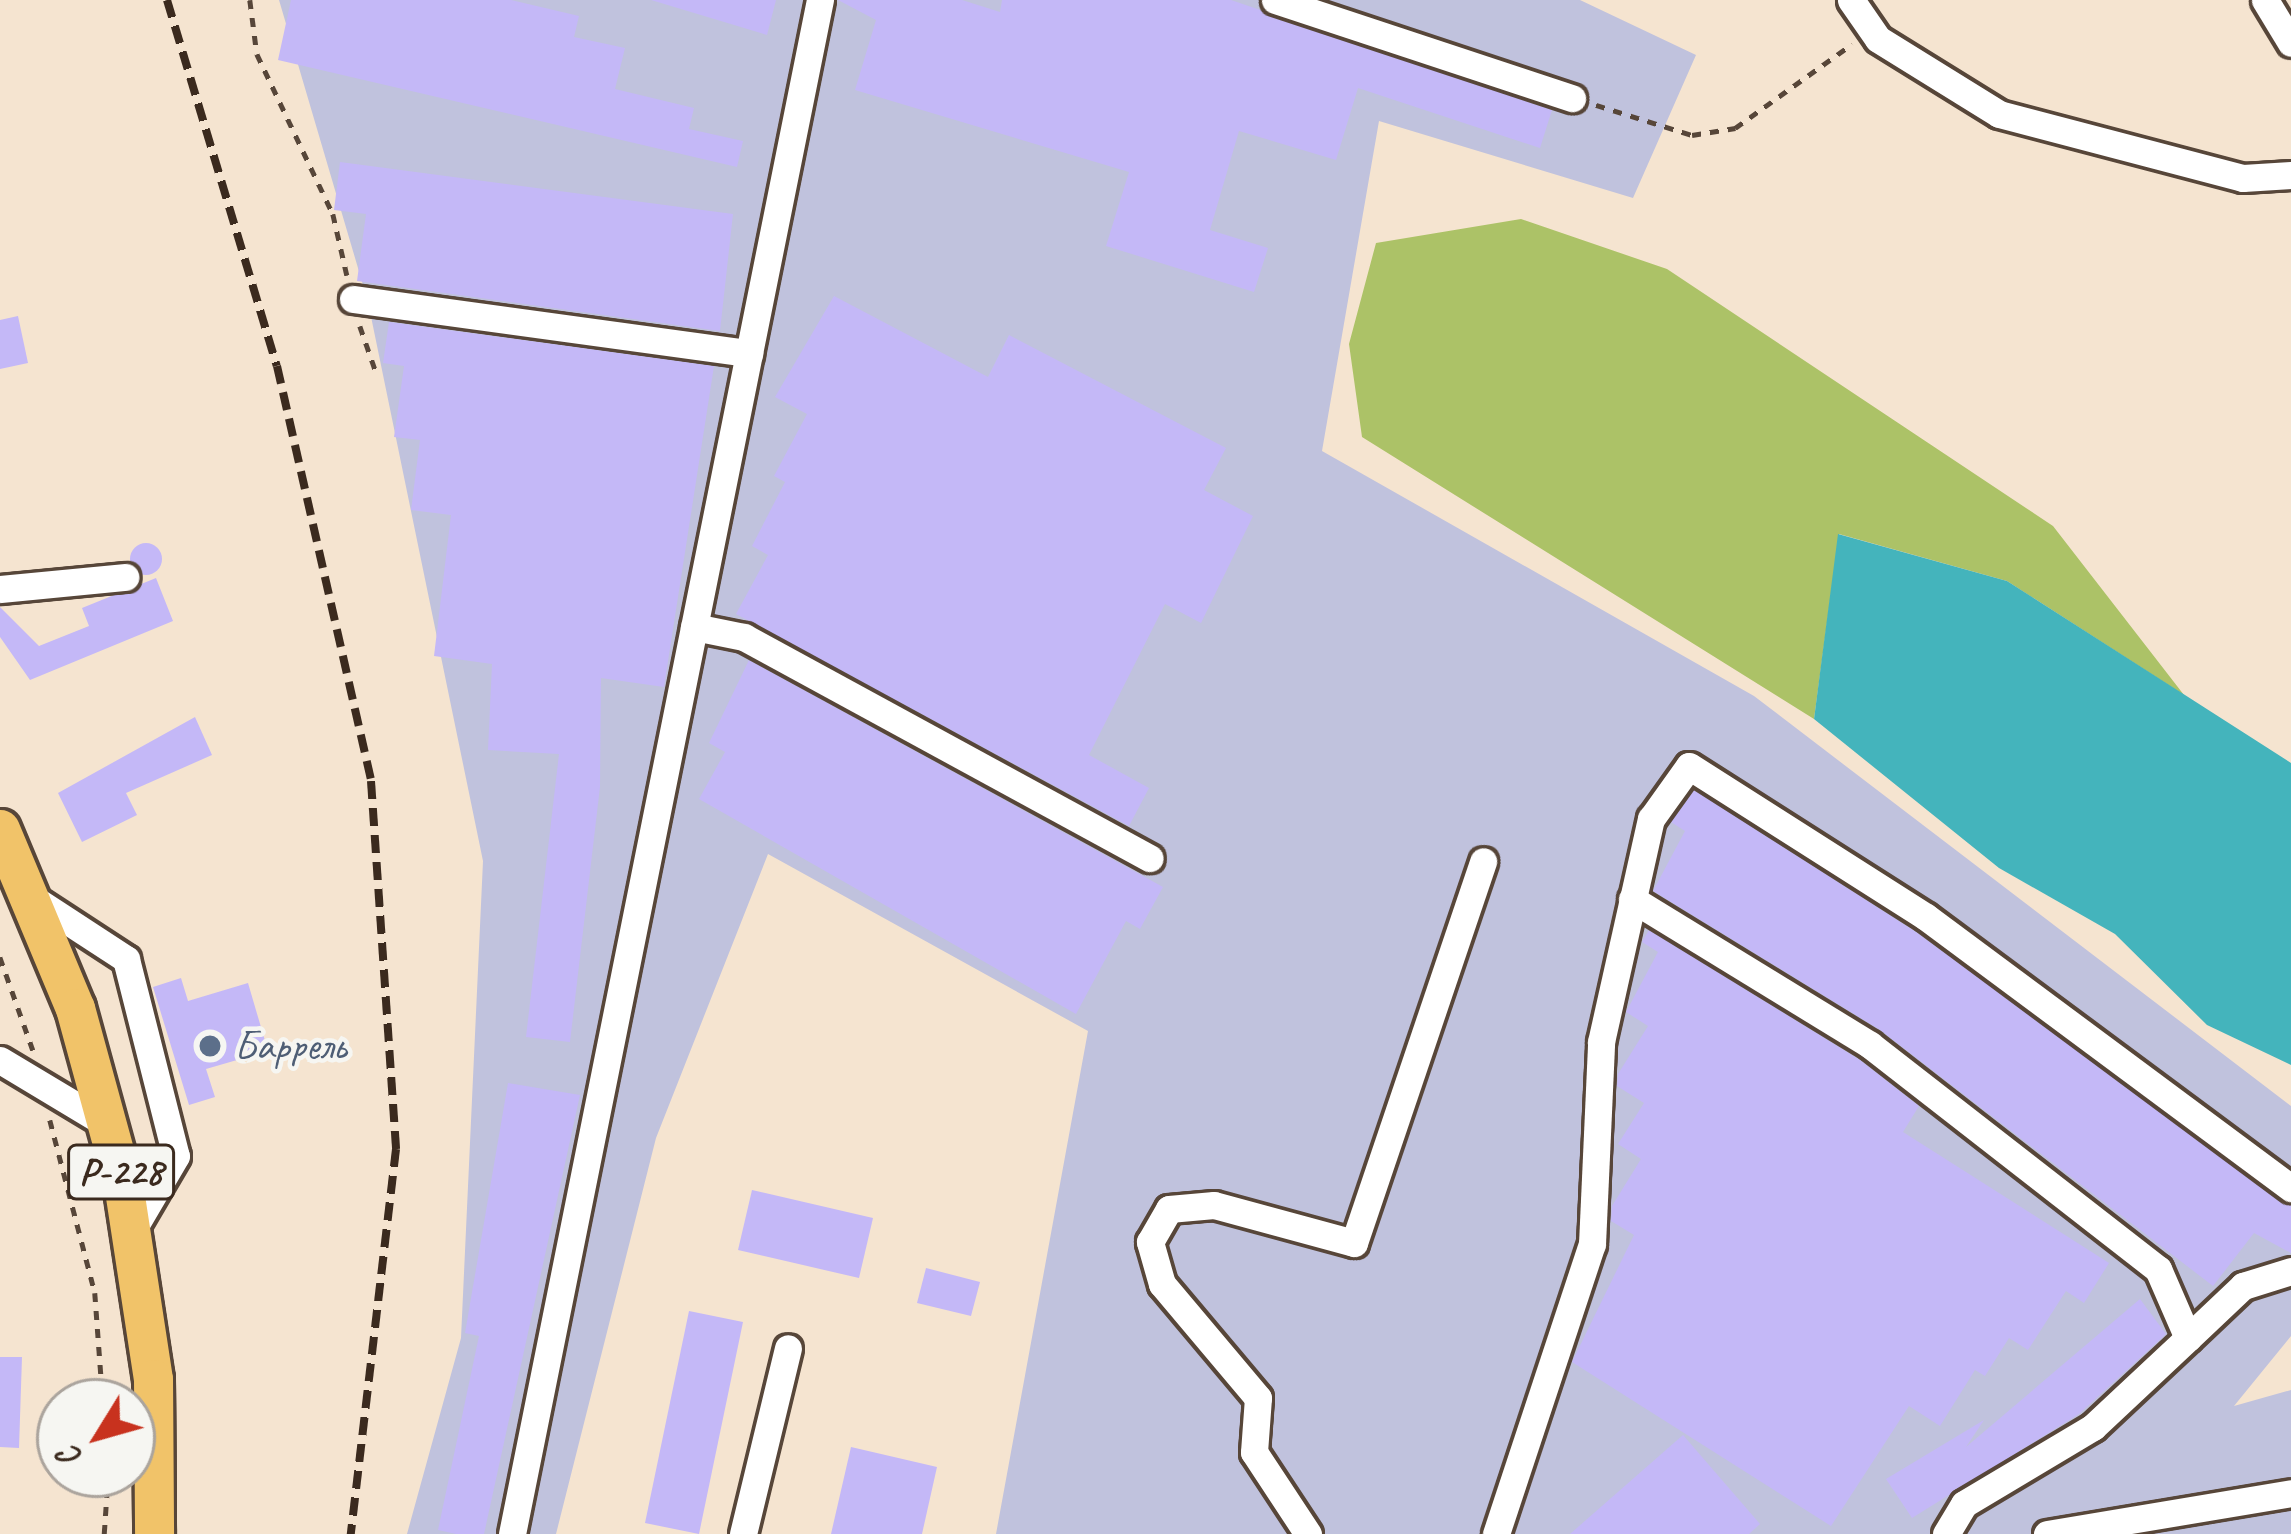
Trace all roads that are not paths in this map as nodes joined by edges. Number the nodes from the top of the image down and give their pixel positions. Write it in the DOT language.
graph roads {
  1 [pos="820,0"];
  2 [pos="1275,0"];
  3 [pos="1851,0"];
  4 [pos="2265,0"];
  5 [pos="2291,44"];
  6 [pos="1572,98"];
  7 [pos="2290,168"];
  8 [pos="353,299"];
  9 [pos="749,353"];
  10 [pos="125,578"];
  11 [pos="0,589"];
  12 [pos="694,627"];
  13 [pos="0,829"];
  14 [pos="1150,858"];
  15 [pos="1483,861"];
  16 [pos="34,899"];
  17 [pos="1632,899"];
  18 [pos="0,1060"];
  19 [pos="110,1126"];
  20 [pos="2291,1188"];
  21 [pos="132,1231"];
  22 [pos="2291,1271"];
  23 [pos="2188,1338"];
  24 [pos="788,1348"];
  25 [pos="2291,1493"];
  26 [pos="154,1534"];
  27 [pos="512,1534"];
  28 [pos="743,1534"];
  29 [pos="1308,1534"];
  30 [pos="1496,1534"];
  31 [pos="1946,1534"];
  32 [pos="2047,1534"];
  1 -- 9 [label="street"];
  2 -- 6 [label="street"];
  3 -- 7 [label="street"];
  4 -- 5 [label="street"];
  8 -- 9 [label="street"];
  9 -- 12 [label="street"];
  10 -- 11 [label="street"];
  12 -- 14 [label="street"];
  12 -- 27 [label="street"];
  13 -- 16 [label="highway, Р-228"];
  15 -- 29 [label="street"];
  16 -- 19 [label="highway, Р-228"];
  16 -- 21 [label="street"];
  17 -- 20 [label="street"];
  17 -- 23 [label="street"];
  17 -- 30 [label="street"];
  18 -- 19 [label="street"];
  19 -- 21 [label="highway, Р-228"];
  21 -- 26 [label="highway, Р-228"];
  22 -- 23 [label="street"];
  23 -- 31 [label="street"];
  24 -- 28 [label="street"];
  25 -- 32 [label="street"];
}
